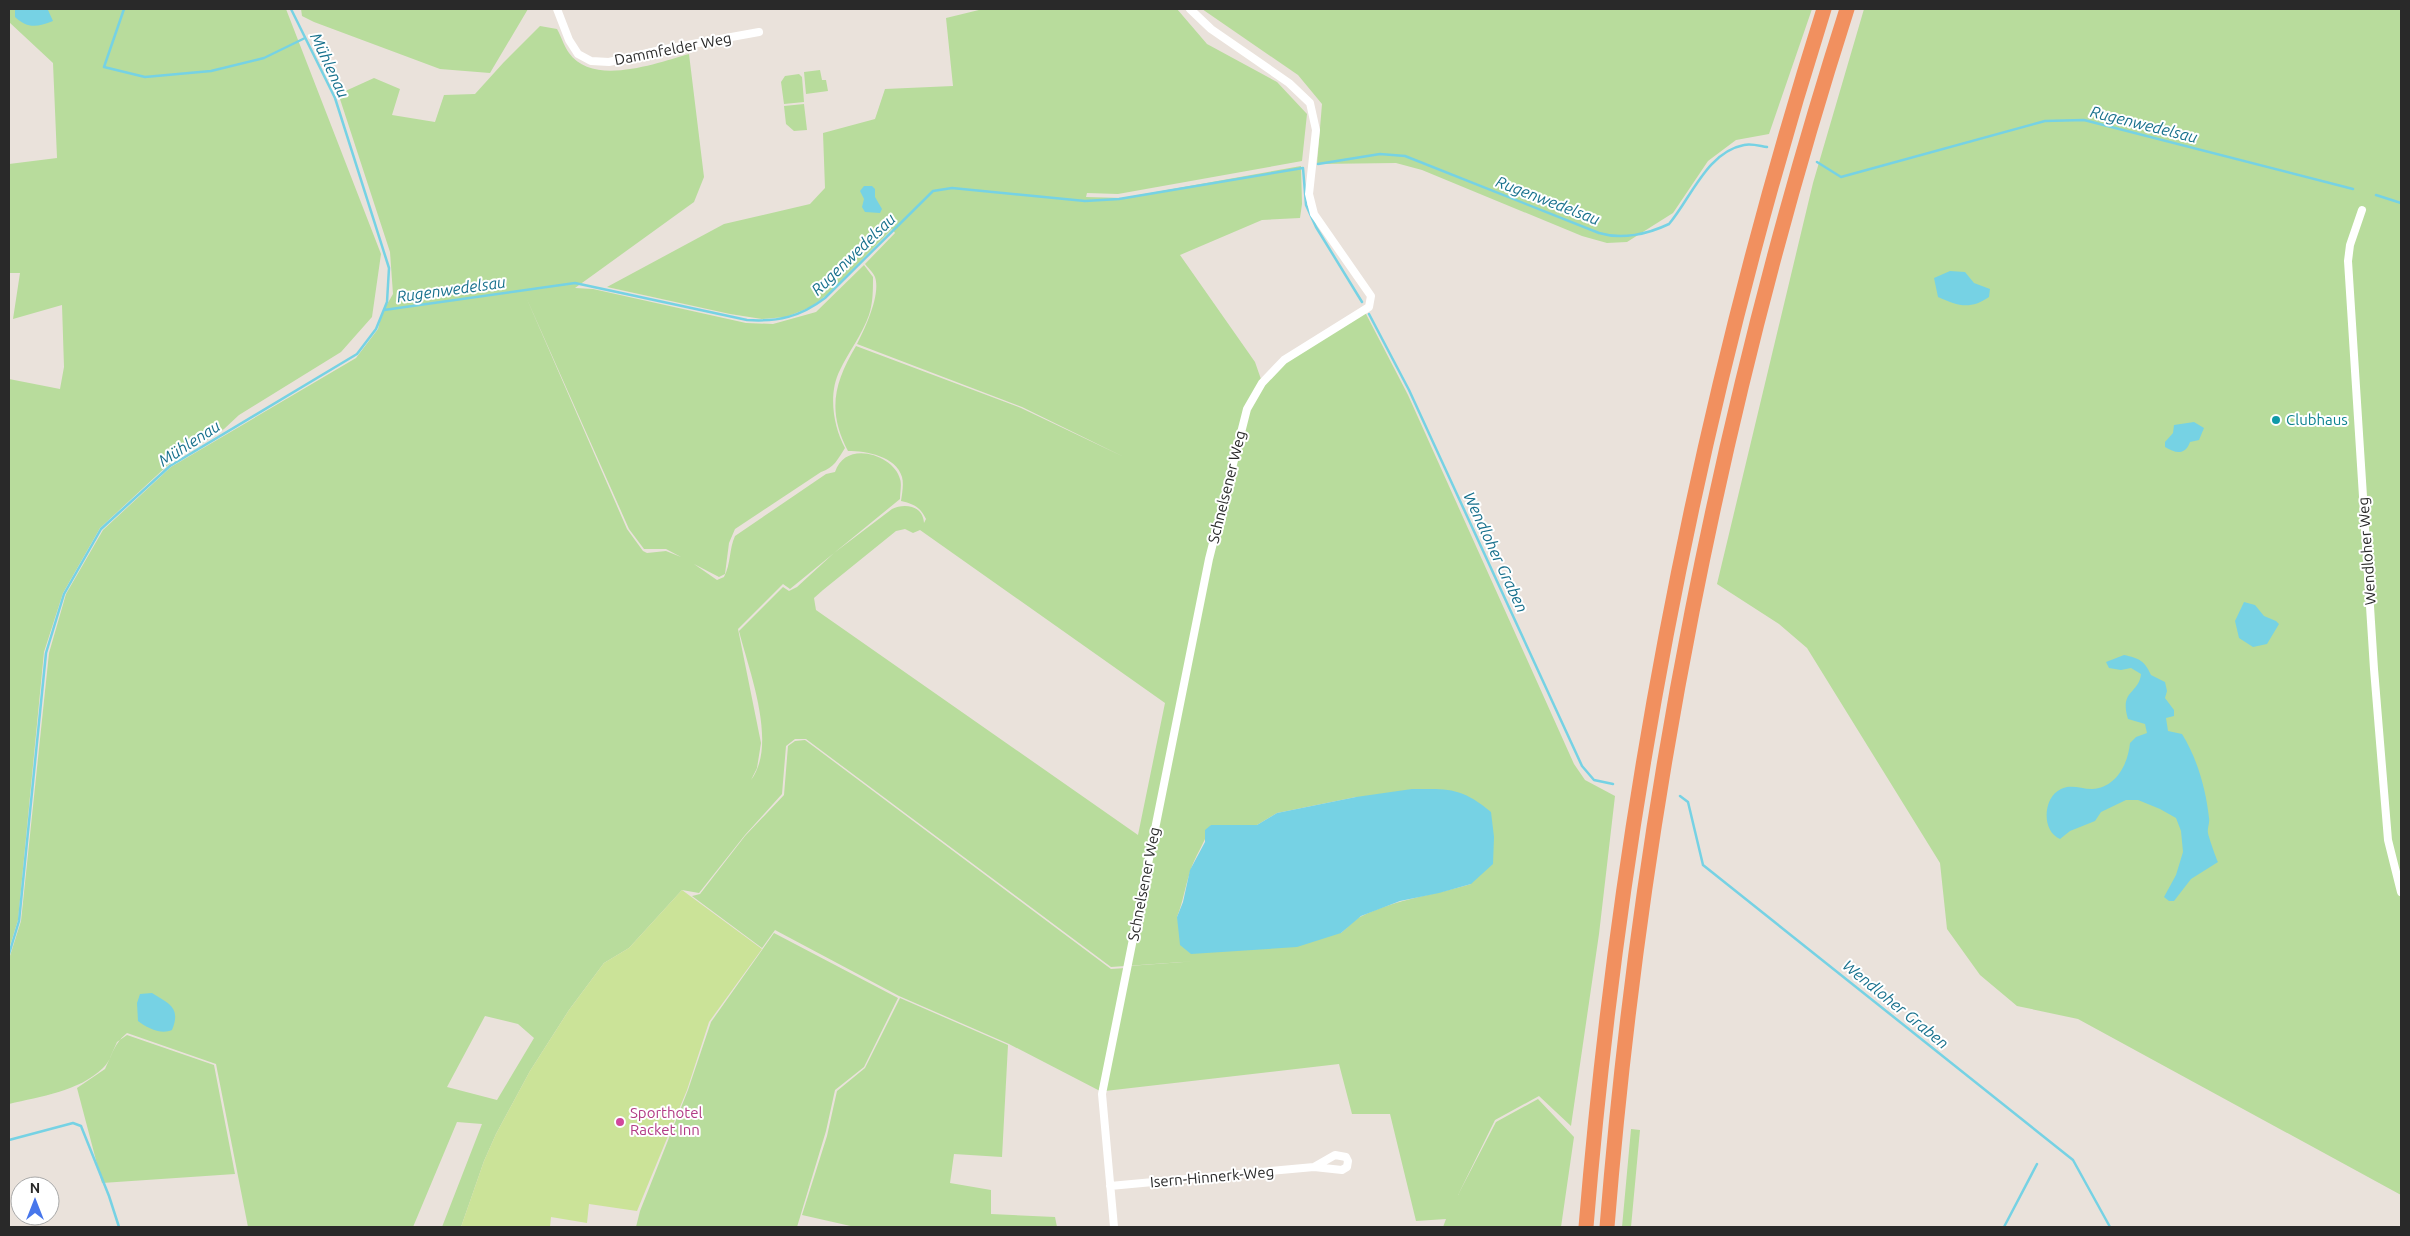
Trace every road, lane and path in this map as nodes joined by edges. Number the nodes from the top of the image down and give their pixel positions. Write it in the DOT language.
graph roads {
  1 [pos="557,9"];
  2 [pos="1190,9"];
  3 [pos="1824,9"];
  4 [pos="1847,9"];
  5 [pos="759,32"];
  6 [pos="2362,210"];
  7 [pos="2401,892"];
  8 [pos="1314,1167"];
  9 [pos="1110,1186"];
  10 [pos="1114,1227"];
  11 [pos="1586,1227"];
  12 [pos="1607,1227"];
  1 -- 5 [label="street, Dammfelder Weg"];
  2 -- 9 [label="street, Schnelsener Weg"];
  3 -- 11 [label="highway"];
  4 -- 12 [label="highway"];
  6 -- 7 [label="street, Wendloher Weg"];
  8 -- 9 [label="street, Isern-Hinnerk-Weg"];
  9 -- 10 [label="street, Schnelsener Weg"];
}
